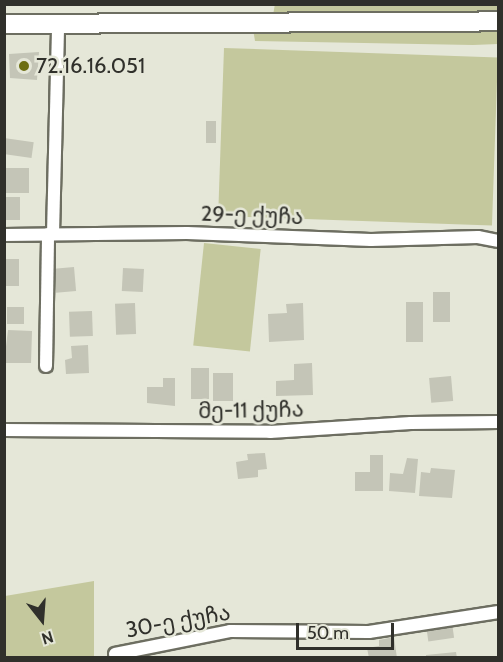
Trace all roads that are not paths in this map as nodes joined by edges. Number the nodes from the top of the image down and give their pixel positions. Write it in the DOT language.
graph roads {
  1 [pos="498,21"];
  2 [pos="58,23"];
  3 [pos="4,24"];
  4 [pos="51,234"];
  5 [pos="4,235"];
  6 [pos="498,241"];
  7 [pos="46,366"];
  8 [pos="498,422"];
  9 [pos="4,430"];
  10 [pos="498,612"];
  11 [pos="115,654"];
  1 -- 2 [label="main road"];
  2 -- 3 [label="main road"];
  2 -- 4 [label="street"];
  4 -- 5 [label="street, 29-ე ქუჩა"];
  4 -- 6 [label="street, 29-ე ქუჩა"];
  4 -- 7 [label="street"];
  8 -- 9 [label="street, მე-11 ქუჩა"];
  10 -- 11 [label="street, 30-ე ქუჩა"];
}
